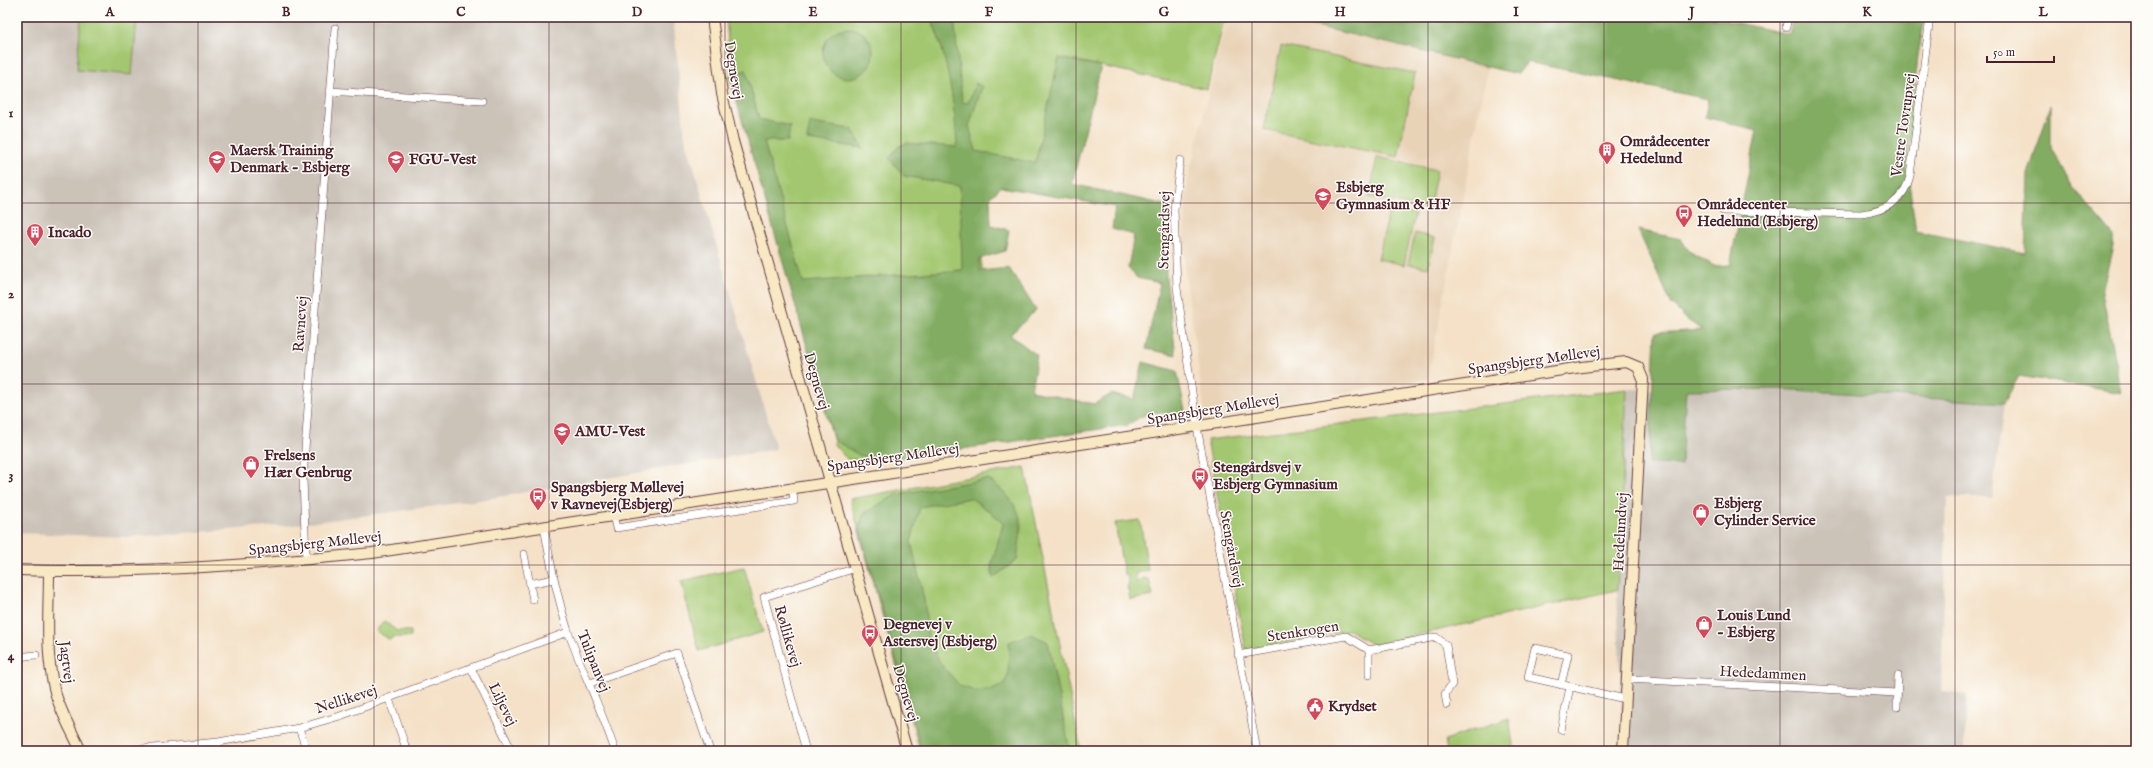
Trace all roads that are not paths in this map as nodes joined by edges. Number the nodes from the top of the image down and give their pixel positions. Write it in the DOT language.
graph roads {
  1 [pos="712,17"];
  2 [pos="1788,17"];
  3 [pos="1930,17"];
  4 [pos="1786,27"];
  5 [pos="335,28"];
  6 [pos="330,91"];
  7 [pos="482,101"];
  8 [pos="1180,160"];
  9 [pos="1723,211"];
  10 [pos="1638,367"];
  11 [pos="1197,427"];
  12 [pos="829,482"];
  13 [pos="544,526"];
  14 [pos="524,554"];
  15 [pos="306,560"];
  16 [pos="856,568"];
  17 [pos="17,570"];
  18 [pos="49,571"];
  19 [pos="553,579"];
  20 [pos="530,584"];
  21 [pos="533,600"];
  22 [pos="568,632"];
  23 [pos="1369,650"];
  24 [pos="36,655"];
  25 [pos="1238,655"];
  26 [pos="17,657"];
  27 [pos="471,668"];
  28 [pos="1369,675"];
  29 [pos="1898,676"];
  30 [pos="1627,679"];
  31 [pos="590,683"];
  32 [pos="1561,685"];
  33 [pos="1570,687"];
  34 [pos="1897,693"];
  35 [pos="389,699"];
  36 [pos="1625,699"];
  37 [pos="1447,705"];
  38 [pos="1897,707"];
  39 [pos="299,728"];
  40 [pos="1561,730"];
  41 [pos="218,742"];
  42 [pos="81,751"];
  43 [pos="121,751"];
  44 [pos="218,751"];
  45 [pos="308,751"];
  46 [pos="407,751"];
  47 [pos="512,751"];
  48 [pos="615,751"];
  49 [pos="710,751"];
  50 [pos="806,751"];
  51 [pos="907,751"];
  52 [pos="1257,751"];
  53 [pos="1623,751"];
  1 -- 12 [label="street, Degnevej"];
  2 -- 4 [label="street"];
  3 -- 9 [label="street, Vestre Tovrupvej"];
  5 -- 6 [label="street, Ravnevej"];
  6 -- 7 [label="street"];
  6 -- 15 [label="street, Ravnevej"];
  8 -- 11 [label="street, Stengårdsvej"];
  10 -- 11 [label="street, Spangsbjerg Møllevej"];
  10 -- 30 [label="street, Hedelundvej"];
  11 -- 12 [label="street, Spangsbjerg Møllevej"];
  11 -- 25 [label="street, Stengårdsvej"];
  12 -- 13 [label="street, Spangsbjerg Møllevej"];
  12 -- 16 [label="street, Degnevej"];
  13 -- 15 [label="street, Spangsbjerg Møllevej"];
  13 -- 19 [label="street, Tulipanvej"];
  14 -- 20 [label="street"];
  15 -- 18 [label="street, Spangsbjerg Møllevej"];
  16 -- 50 [label="street, Røllikevej"];
  16 -- 51 [label="street, Degnevej"];
  17 -- 18 [label="street, Spangsbjerg Møllevej"];
  18 -- 42 [label="street, Jagtvej"];
  19 -- 20 [label="street"];
  19 -- 22 [label="street, Tulipanvej"];
  20 -- 21 [label="street"];
  22 -- 27 [label="street, Nellikevej"];
  22 -- 31 [label="street, Tulipanvej"];
  23 -- 25 [label="street, Stenkrogen"];
  23 -- 28 [label="street"];
  23 -- 37 [label="street"];
  24 -- 26 [label="street"];
  25 -- 52 [label="street, Stengårdsvej"];
  27 -- 35 [label="street, Nellikevej"];
  27 -- 47 [label="street, Liljevej"];
  29 -- 34 [label="street"];
  30 -- 34 [label="street, Hededammen"];
  30 -- 36 [label="street, Hedelundvej"];
  31 -- 48 [label="street, Tulipanvej"];
  31 -- 49 [label="street"];
  32 -- 32 [label="street"];
  32 -- 33 [label="street"];
  33 -- 36 [label="street"];
  33 -- 40 [label="street"];
  34 -- 38 [label="street"];
  35 -- 39 [label="street, Nellikevej"];
  35 -- 46 [label="street"];
  36 -- 53 [label="street, Hedelundvej"];
  39 -- 41 [label="street, Nellikevej"];
  39 -- 45 [label="street"];
  41 -- 43 [label="street, Nellikevej"];
  41 -- 44 [label="street"];
}
